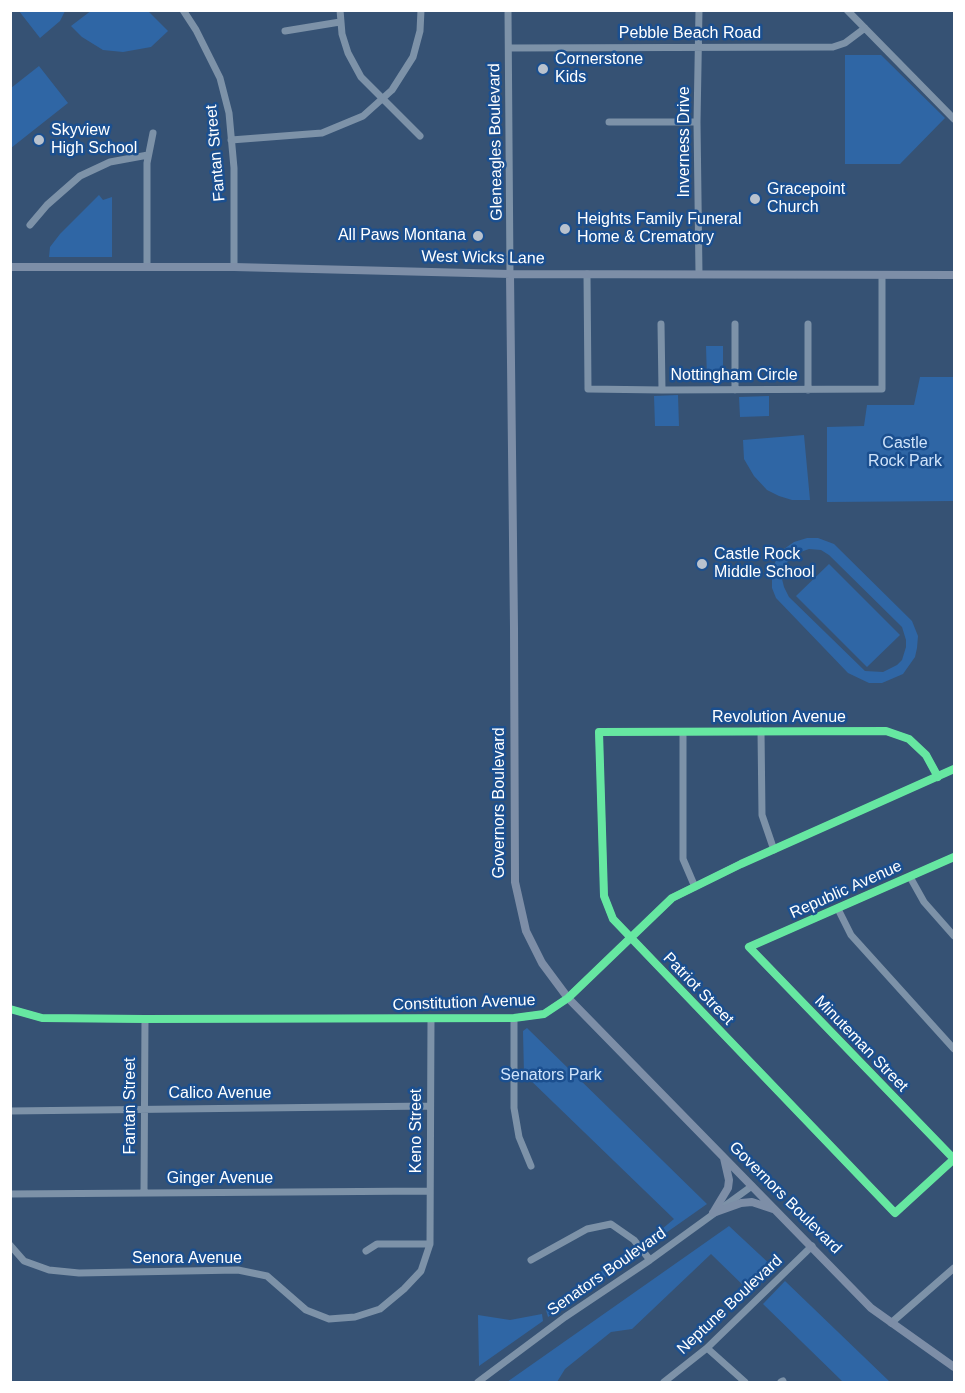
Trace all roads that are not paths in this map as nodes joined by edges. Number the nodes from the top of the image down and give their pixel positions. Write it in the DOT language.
graph roads {
  1 [pos="183,10"];
  2 [pos="340,10"];
  3 [pos="421,10"];
  4 [pos="508,10"];
  5 [pos="699,10"];
  6 [pos="847,10"];
  7 [pos="340,22"];
  8 [pos="865,28"];
  9 [pos="285,31"];
  10 [pos="509,48"];
  11 [pos="699,48"];
  12 [pos="383,98"];
  13 [pos="954,119"];
  14 [pos="609,122"];
  15 [pos="697,122"];
  16 [pos="153,133"];
  17 [pos="420,136"];
  18 [pos="231,140"];
  19 [pos="148,155"];
  20 [pos="30,225"];
  21 [pos="10,267"];
  22 [pos="147,267"];
  23 [pos="234,267"];
  24 [pos="510,274"];
  25 [pos="587,274"];
  26 [pos="699,274"];
  27 [pos="882,275"];
  28 [pos="954,275"];
  29 [pos="661,324"];
  30 [pos="735,324"];
  31 [pos="808,324"];
  32 [pos="662,390"];
  33 [pos="735,390"];
  34 [pos="808,390"];
  35 [pos="761,731"];
  36 [pos="599,732"];
  37 [pos="683,732"];
  38 [pos="954,769"];
  39 [pos="938,777"];
  40 [pos="774,850"];
  41 [pos="954,857"];
  42 [pos="910,877"];
  43 [pos="695,887"];
  44 [pos="838,909"];
  45 [pos="954,936"];
  46 [pos="630,938"];
  47 [pos="749,948"];
  48 [pos="568,998"];
  49 [pos="10,1008"];
  50 [pos="514,1018"];
  51 [pos="145,1019"];
  52 [pos="431,1019"];
  53 [pos="954,1049"];
  54 [pos="430,1106"];
  55 [pos="146,1108"];
  56 [pos="10,1111"];
  57 [pos="723,1156"];
  58 [pos="954,1160"];
  59 [pos="531,1166"];
  60 [pos="752,1186"];
  61 [pos="430,1191"];
  62 [pos="144,1193"];
  63 [pos="10,1194"];
  64 [pos="776,1210"];
  65 [pos="714,1213"];
  66 [pos="430,1244"];
  67 [pos="10,1245"];
  68 [pos="812,1246"];
  69 [pos="366,1251"];
  70 [pos="531,1260"];
  71 [pos="650,1260"];
  72 [pos="954,1268"];
  73 [pos="891,1323"];
  74 [pos="707,1348"];
  75 [pos="954,1367"];
  76 [pos="478,1383"];
  77 [pos="664,1383"];
  78 [pos="745,1383"];
  1 -- 18 [label="street, Fantan Street"];
  2 -- 7 [label="street"];
  3 -- 12 [label="street"];
  4 -- 10 [label="street, Gleneagles Boulevard"];
  5 -- 11 [label="street, Inverness Drive"];
  6 -- 8 [label="street"];
  7 -- 9 [label="street"];
  7 -- 12 [label="street"];
  8 -- 11 [label="street, Pebble Beach Road"];
  8 -- 13 [label="street"];
  10 -- 11 [label="street, Pebble Beach Road"];
  10 -- 24 [label="street, Gleneagles Boulevard"];
  11 -- 15 [label="street, Inverness Drive"];
  12 -- 17 [label="street"];
  12 -- 18 [label="street"];
  14 -- 15 [label="street"];
  15 -- 26 [label="street, Inverness Drive"];
  16 -- 19 [label="street"];
  18 -- 23 [label="street, Fantan Street"];
  19 -- 20 [label="street"];
  19 -- 22 [label="street"];
  21 -- 22 [label="main road, West Wicks Lane"];
  22 -- 23 [label="main road, West Wicks Lane"];
  23 -- 24 [label="main road, West Wicks Lane"];
  24 -- 25 [label="main road, West Wicks Lane"];
  24 -- 48 [label="main road, Governors Boulevard"];
  25 -- 26 [label="main road, West Wicks Lane"];
  25 -- 32 [label="street, Nottingham Circle"];
  26 -- 27 [label="main road, West Wicks Lane"];
  27 -- 28 [label="main road, West Wicks Lane"];
  27 -- 34 [label="street, Nottingham Circle"];
  29 -- 32 [label="street"];
  30 -- 33 [label="street"];
  31 -- 34 [label="street"];
  32 -- 33 [label="street, Nottingham Circle"];
  33 -- 34 [label="street, Nottingham Circle"];
  35 -- 37 [label="street, Revolution Avenue"];
  35 -- 39 [label="street, Revolution Avenue"];
  35 -- 40 [label="street"];
  36 -- 37 [label="street, Revolution Avenue"];
  36 -- 46 [label="street, Patriot Street"];
  37 -- 43 [label="street"];
  38 -- 39 [label="street, Constitution Avenue"];
  39 -- 40 [label="street, Constitution Avenue"];
  40 -- 43 [label="street, Constitution Avenue"];
  41 -- 42 [label="street, Republic Avenue"];
  42 -- 44 [label="street, Republic Avenue"];
  42 -- 45 [label="street"];
  43 -- 46 [label="street, Constitution Avenue"];
  44 -- 47 [label="street, Republic Avenue"];
  44 -- 53 [label="street"];
  46 -- 48 [label="street, Constitution Avenue"];
  46 -- 58 [label="street, Patriot Street"];
  47 -- 58 [label="street, Minuteman Street"];
  48 -- 50 [label="street, Constitution Avenue"];
  48 -- 57 [label="main road, Governors Boulevard"];
  49 -- 51 [label="street, Constitution Avenue"];
  50 -- 52 [label="street, Constitution Avenue"];
  50 -- 59 [label="street"];
  51 -- 52 [label="street, Constitution Avenue"];
  51 -- 55 [label="street, Fantan Street"];
  52 -- 54 [label="street, Keno Street"];
  54 -- 55 [label="street, Calico Avenue"];
  54 -- 61 [label="street, Keno Street"];
  55 -- 56 [label="street, Calico Avenue"];
  55 -- 62 [label="street, Fantan Street"];
  57 -- 60 [label="main road, Governors Boulevard"];
  57 -- 65 [label="main road"];
  60 -- 64 [label="main road, Governors Boulevard"];
  60 -- 65 [label="street, Senators Boulevard"];
  61 -- 62 [label="street, Ginger Avenue"];
  61 -- 66 [label="street, Keno Street"];
  62 -- 63 [label="street, Ginger Avenue"];
  64 -- 65 [label="main road"];
  64 -- 68 [label="main road, Governors Boulevard"];
  65 -- 71 [label="street, Senators Boulevard"];
  66 -- 67 [label="street, Senora Avenue"];
  66 -- 69 [label="street"];
  68 -- 73 [label="main road, Governors Boulevard"];
  68 -- 74 [label="street, Neptune Boulevard"];
  70 -- 71 [label="street"];
  71 -- 76 [label="street, Senators Boulevard"];
  72 -- 73 [label="street"];
  73 -- 75 [label="main road, Governors Boulevard"];
  74 -- 77 [label="street, Neptune Boulevard"];
  74 -- 78 [label="street"];
}
